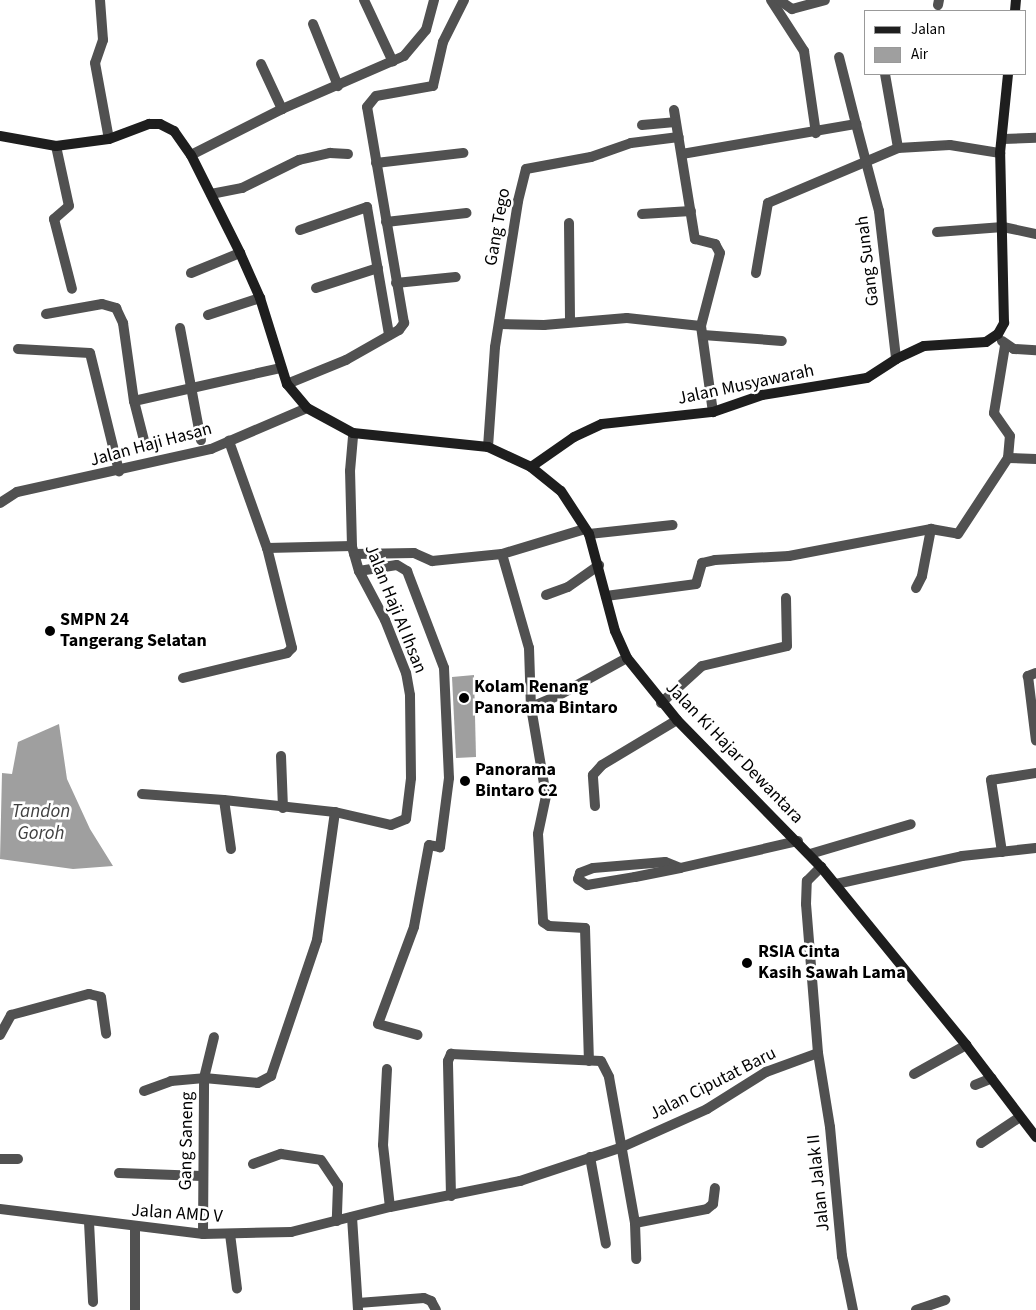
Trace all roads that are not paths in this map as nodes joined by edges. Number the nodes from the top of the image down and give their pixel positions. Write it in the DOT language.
graph roads {
  1 [pos="100,0"];
  2 [pos="364,0"];
  3 [pos="464,0"];
  4 [pos="772,0"];
  5 [pos="778,0"];
  6 [pos="825,0"];
  7 [pos="433,1"];
  8 [pos="313,24"];
  9 [pos="839,57"];
  10 [pos="394,62"];
  11 [pos="261,64"];
  12 [pos="884,75"];
  13 [pos="1008,75"];
  14 [pos="338,86"];
  15 [pos="282,109"];
  16 [pos="674,110"];
  17 [pos="675,122"];
  18 [pos="856,124"];
  19 [pos="642,125"];
  20 [pos="816,133"];
  21 [pos="0,136"];
  22 [pos="678,137"];
  23 [pos="1003,138"];
  24 [pos="1036,138"];
  25 [pos="108,139"];
  26 [pos="56,146"];
  27 [pos="898,148"];
  28 [pos="463,153"];
  29 [pos="1000,153"];
  30 [pos="348,154"];
  31 [pos="682,154"];
  32 [pos="191,155"];
  33 [pos="865,162"];
  34 [pos="376,163"];
  35 [pos="211,194"];
  36 [pos="691,211"];
  37 [pos="466,213"];
  38 [pos="642,214"];
  39 [pos="386,222"];
  40 [pos="569,223"];
  41 [pos="1003,227"];
  42 [pos="300,230"];
  43 [pos="937,232"];
  44 [pos="1036,234"];
  45 [pos="240,253"];
  46 [pos="378,268"];
  47 [pos="191,273"];
  48 [pos="756,274"];
  49 [pos="456,276"];
  50 [pos="396,283"];
  51 [pos="316,288"];
  52 [pos="72,289"];
  53 [pos="260,298"];
  54 [pos="46,314"];
  55 [pos="208,314"];
  56 [pos="570,322"];
  57 [pos="499,324"];
  58 [pos="180,328"];
  59 [pos="702,331"];
  60 [pos="998,334"];
  61 [pos="389,335"];
  62 [pos="782,341"];
  63 [pos="1005,346"];
  64 [pos="18,349"];
  65 [pos="1036,350"];
  66 [pos="896,359"];
  67 [pos="281,368"];
  68 [pos="287,384"];
  69 [pos="192,390"];
  70 [pos="134,401"];
  71 [pos="306,408"];
  72 [pos="713,412"];
  73 [pos="353,433"];
  74 [pos="201,440"];
  75 [pos="230,441"];
  76 [pos="146,444"];
  77 [pos="488,447"];
  78 [pos="1008,458"];
  79 [pos="1036,459"];
  80 [pos="531,467"];
  81 [pos="119,471"];
  82 [pos="0,503"];
  83 [pos="673,525"];
  84 [pos="930,529"];
  85 [pos="587,531"];
  86 [pos="267,548"];
  87 [pos="353,550"];
  88 [pos="502,554"];
  89 [pos="599,565"];
  90 [pos="359,571"];
  91 [pos="916,588"];
  92 [pos="546,595"];
  93 [pos="606,596"];
  94 [pos="786,598"];
  95 [pos="627,658"];
  96 [pos="1036,673"];
  97 [pos="183,678"];
  98 [pos="661,703"];
  99 [pos="531,707"];
  100 [pos="676,720"];
  101 [pos="1036,741"];
  102 [pos="282,756"];
  103 [pos="1036,773"];
  104 [pos="142,794"];
  105 [pos="224,800"];
  106 [pos="595,806"];
  107 [pos="283,808"];
  108 [pos="335,812"];
  109 [pos="911,824"];
  110 [pos="798,841"];
  111 [pos="231,849"];
  112 [pos="1036,850"];
  113 [pos="1002,852"];
  114 [pos="810,854"];
  115 [pos="821,866"];
  116 [pos="680,868"];
  117 [pos="836,884"];
  118 [pos="106,1034"];
  119 [pos="0,1035"];
  120 [pos="418,1035"];
  121 [pos="214,1037"];
  122 [pos="966,1045"];
  123 [pos="818,1053"];
  124 [pos="589,1061"];
  125 [pos="387,1069"];
  126 [pos="914,1074"];
  127 [pos="204,1078"];
  128 [pos="992,1078"];
  129 [pos="975,1085"];
  130 [pos="144,1091"];
  131 [pos="1020,1117"];
  132 [pos="1036,1137"];
  133 [pos="981,1142"];
  134 [pos="620,1148"];
  135 [pos="590,1157"];
  136 [pos="0,1158"];
  137 [pos="18,1159"];
  138 [pos="253,1164"];
  139 [pos="119,1173"];
  140 [pos="202,1176"];
  141 [pos="715,1188"];
  142 [pos="451,1196"];
  143 [pos="390,1206"];
  144 [pos="0,1209"];
  145 [pos="352,1217"];
  146 [pos="337,1221"];
  147 [pos="89,1222"];
  148 [pos="635,1223"];
  149 [pos="135,1228"];
  150 [pos="203,1234"];
  151 [pos="230,1234"];
  152 [pos="606,1244"];
  153 [pos="636,1259"];
  154 [pos="237,1289"];
  155 [pos="945,1300"];
  156 [pos="93,1302"];
  157 [pos="358,1307"];
  158 [pos="135,1310"];
  159 [pos="436,1310"];
  160 [pos="853,1310"];
  161 [pos="916,1310"];
  1 -- 25 [label="street"];
  2 -- 10 [label="street"];
  3 -- 34 [label="street"];
  4 -- 20 [label="street"];
  5 -- 6 [label="street"];
  7 -- 10 [label="street"];
  8 -- 14 [label="street"];
  9 -- 18 [label="street, Gang Sunah"];
  10 -- 14 [label="street"];
  11 -- 15 [label="street"];
  12 -- 27 [label="street"];
  13 -- 23 [label="main road"];
  14 -- 15 [label="street"];
  15 -- 32 [label="street"];
  16 -- 17 [label="street"];
  17 -- 19 [label="street"];
  17 -- 22 [label="street"];
  18 -- 20 [label="street"];
  18 -- 33 [label="street, Gang Sunah"];
  20 -- 31 [label="street"];
  21 -- 26 [label="main road, Jalan Ki Hajar Dewantara"];
  22 -- 31 [label="street"];
  22 -- 57 [label="street, Gang Tego"];
  23 -- 24 [label="street"];
  23 -- 29 [label="main road"];
  25 -- 26 [label="main road, Jalan Ki Hajar Dewantara"];
  25 -- 32 [label="main road, Jalan Ki Hajar Dewantara"];
  26 -- 52 [label="street"];
  27 -- 29 [label="street"];
  27 -- 33 [label="street"];
  28 -- 34 [label="street"];
  29 -- 41 [label="main road"];
  30 -- 35 [label="street"];
  31 -- 36 [label="street"];
  32 -- 35 [label="main road, Jalan Ki Hajar Dewantara"];
  33 -- 48 [label="street"];
  33 -- 66 [label="street, Gang Sunah"];
  34 -- 39 [label="street"];
  35 -- 45 [label="main road, Jalan Ki Hajar Dewantara"];
  36 -- 38 [label="street"];
  36 -- 59 [label="street"];
  37 -- 39 [label="street"];
  39 -- 50 [label="street"];
  40 -- 56 [label="street"];
  41 -- 43 [label="street"];
  41 -- 44 [label="street"];
  41 -- 60 [label="main road"];
  42 -- 46 [label="street"];
  45 -- 47 [label="street"];
  45 -- 53 [label="main road, Jalan Ki Hajar Dewantara"];
  46 -- 51 [label="street"];
  46 -- 61 [label="street"];
  49 -- 50 [label="street"];
  50 -- 61 [label="street"];
  53 -- 55 [label="street"];
  53 -- 67 [label="main road, Jalan Ki Hajar Dewantara"];
  54 -- 70 [label="street"];
  56 -- 57 [label="street"];
  56 -- 59 [label="street"];
  57 -- 77 [label="street, Gang Tego"];
  58 -- 69 [label="street"];
  59 -- 62 [label="street"];
  59 -- 72 [label="street"];
  60 -- 63 [label="street"];
  60 -- 66 [label="main road, Jalan Musyawarah"];
  61 -- 68 [label="street"];
  63 -- 65 [label="street"];
  63 -- 78 [label="street"];
  64 -- 81 [label="street"];
  66 -- 72 [label="main road, Jalan Musyawarah"];
  67 -- 68 [label="main road, Jalan Ki Hajar Dewantara"];
  67 -- 69 [label="street"];
  68 -- 71 [label="main road, Jalan Ki Hajar Dewantara"];
  69 -- 70 [label="street"];
  69 -- 74 [label="street"];
  70 -- 76 [label="street"];
  71 -- 73 [label="main road, Jalan Ki Hajar Dewantara"];
  71 -- 75 [label="street, Jalan Haji Hasan"];
  72 -- 80 [label="main road, Jalan Musyawarah"];
  73 -- 77 [label="main road, Jalan Ki Hajar Dewantara"];
  73 -- 87 [label="street, Jalan Haji Al Ihsan"];
  75 -- 81 [label="street, Jalan Haji Hasan"];
  75 -- 86 [label="street"];
  77 -- 80 [label="main road, Jalan Ki Hajar Dewantara"];
  78 -- 79 [label="street"];
  78 -- 84 [label="street"];
  80 -- 85 [label="main road, Jalan Ki Hajar Dewantara"];
  81 -- 82 [label="street, Jalan Haji Hasan"];
  83 -- 85 [label="street"];
  84 -- 91 [label="street"];
  84 -- 93 [label="street"];
  85 -- 88 [label="street"];
  85 -- 89 [label="main road, Jalan Ki Hajar Dewantara"];
  86 -- 87 [label="street"];
  86 -- 97 [label="street"];
  87 -- 88 [label="street"];
  87 -- 90 [label="street, Jalan Haji Al Ihsan"];
  88 -- 99 [label="street"];
  89 -- 92 [label="street"];
  89 -- 93 [label="main road, Jalan Ki Hajar Dewantara"];
  90 -- 108 [label="street, Jalan Haji Al Ihsan"];
  90 -- 120 [label="street"];
  93 -- 95 [label="main road, Jalan Ki Hajar Dewantara"];
  94 -- 98 [label="street"];
  95 -- 98 [label="main road, Jalan Ki Hajar Dewantara"];
  95 -- 99 [label="street"];
  96 -- 101 [label="street"];
  98 -- 100 [label="main road, Jalan Ki Hajar Dewantara"];
  99 -- 124 [label="street"];
  100 -- 106 [label="street"];
  100 -- 110 [label="main road, Jalan Ki Hajar Dewantara"];
  102 -- 107 [label="street"];
  103 -- 113 [label="street"];
  104 -- 105 [label="street"];
  105 -- 107 [label="street"];
  105 -- 111 [label="street"];
  107 -- 108 [label="street"];
  108 -- 127 [label="street"];
  109 -- 114 [label="street"];
  110 -- 114 [label="main road, Jalan Ki Hajar Dewantara"];
  110 -- 116 [label="street"];
  112 -- 113 [label="street"];
  113 -- 117 [label="street"];
  114 -- 115 [label="main road, Jalan Ki Hajar Dewantara"];
  115 -- 117 [label="main road, Jalan Ki Hajar Dewantara"];
  115 -- 123 [label="street"];
  116 -- 116 [label="street"];
  117 -- 122 [label="main road, Jalan Ki Hajar Dewantara"];
  118 -- 119 [label="street"];
  121 -- 127 [label="street, Gang Saneng"];
  122 -- 126 [label="street"];
  122 -- 128 [label="main road, Jalan Ki Hajar Dewantara"];
  123 -- 134 [label="street, Jalan Ciputat Baru"];
  123 -- 160 [label="street, Jalan Jalak II"];
  124 -- 134 [label="street"];
  124 -- 142 [label="street"];
  125 -- 143 [label="street"];
  127 -- 130 [label="street"];
  127 -- 140 [label="street, Gang Saneng"];
  128 -- 129 [label="street"];
  128 -- 131 [label="main road, Jalan Ki Hajar Dewantara"];
  131 -- 132 [label="main road, Jalan Ki Hajar Dewantara"];
  131 -- 133 [label="street"];
  134 -- 135 [label="street, Jalan Ciputat Baru"];
  134 -- 148 [label="street"];
  135 -- 142 [label="street, Jalan Ciputat Baru"];
  135 -- 152 [label="street"];
  136 -- 137 [label="street"];
  138 -- 146 [label="street"];
  139 -- 140 [label="street"];
  140 -- 150 [label="street, Gang Saneng"];
  141 -- 148 [label="street"];
  142 -- 143 [label="street, Jalan Ciputat Baru"];
  143 -- 145 [label="street, Jalan Ciputat Baru"];
  144 -- 147 [label="street, Jalan AMD V"];
  145 -- 146 [label="street, Jalan AMD V"];
  145 -- 157 [label="street"];
  146 -- 151 [label="street, Jalan AMD V"];
  147 -- 149 [label="street, Jalan AMD V"];
  147 -- 156 [label="street"];
  148 -- 153 [label="street"];
  149 -- 150 [label="street, Jalan AMD V"];
  149 -- 158 [label="street"];
  150 -- 151 [label="street, Jalan AMD V"];
  151 -- 154 [label="street"];
  155 -- 161 [label="street"];
  157 -- 159 [label="street"];
}
